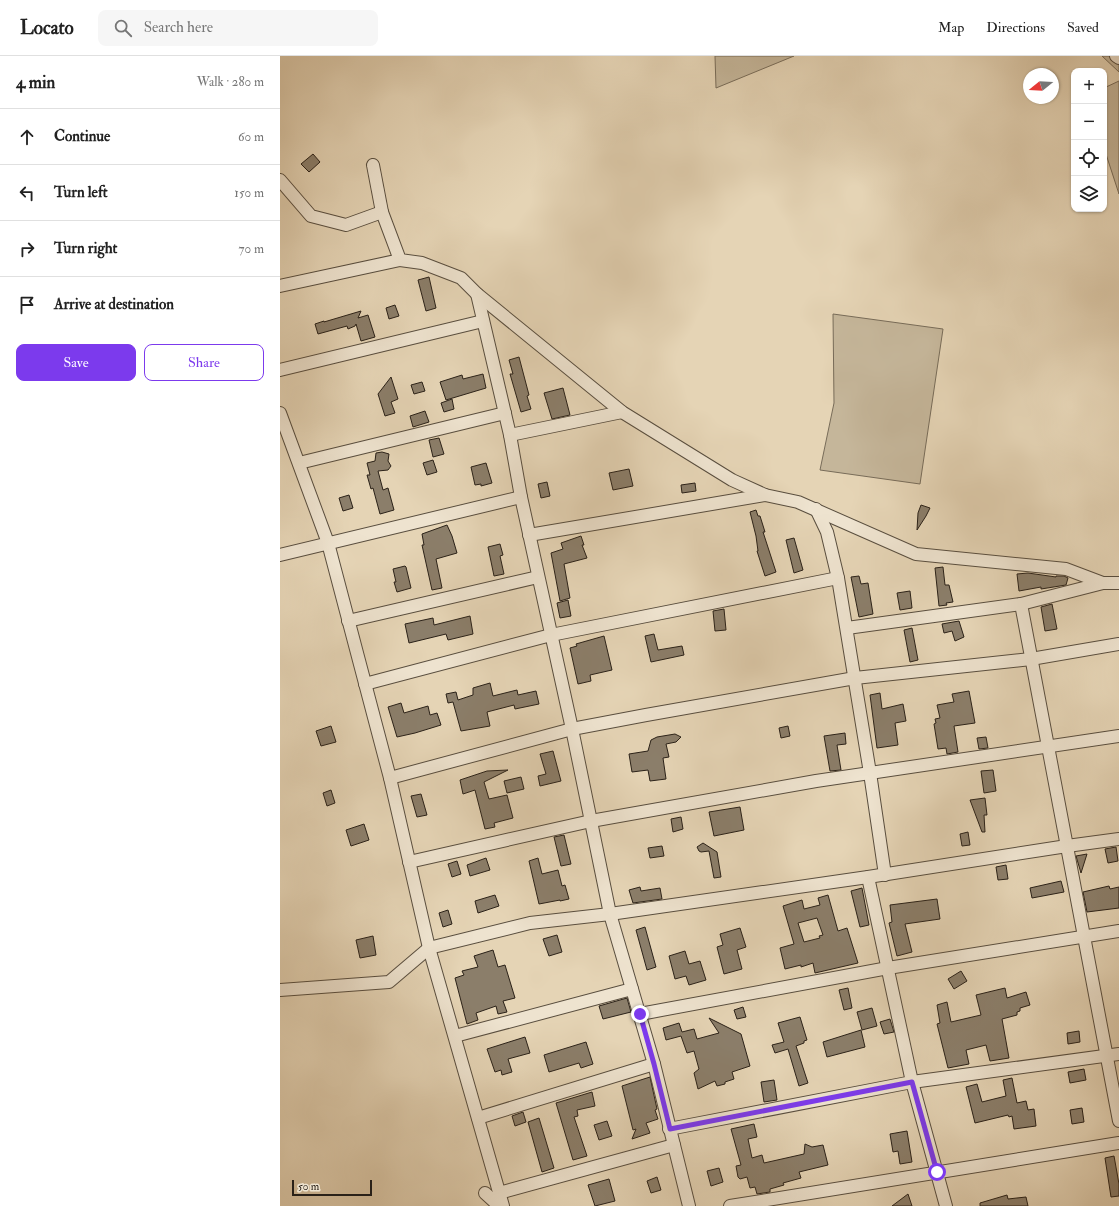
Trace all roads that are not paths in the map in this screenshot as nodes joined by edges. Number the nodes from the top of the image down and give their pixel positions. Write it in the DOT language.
graph roads {
  1 [pos="1116,56"];
  2 [pos="1119,58"];
  3 [pos="373,165"];
  4 [pos="280,180"];
  5 [pos="382,212"];
  6 [pos="400,260"];
  7 [pos="280,286"];
  8 [pos="477,294"];
  9 [pos="483,321"];
  10 [pos="280,370"];
  11 [pos="622,412"];
  12 [pos="280,413"];
  13 [pos="505,413"];
  14 [pos="510,435"];
  15 [pos="299,463"];
  16 [pos="765,494"];
  17 [pos="521,497"];
  18 [pos="816,509"];
  19 [pos="529,534"];
  20 [pos="328,543"];
  21 [pos="280,555"];
  22 [pos="538,577"];
  23 [pos="838,578"];
  24 [pos="1103,583"];
  25 [pos="1119,583"];
  26 [pos="1021,604"];
  27 [pos="348,621"];
  28 [pos="847,628"];
  29 [pos="551,635"];
  30 [pos="1119,644"];
  31 [pos="1032,658"];
  32 [pos="855,678"];
  33 [pos="365,684"];
  34 [pos="572,729"];
  35 [pos="1119,736"];
  36 [pos="1048,746"];
  37 [pos="870,773"];
  38 [pos="390,778"];
  39 [pos="591,821"];
  40 [pos="1119,839"];
  41 [pos="1067,846"];
  42 [pos="409,862"];
  43 [pos="885,874"];
  44 [pos="868,878"];
  45 [pos="610,914"];
  46 [pos="1119,931"];
  47 [pos="1084,936"];
  48 [pos="429,948"];
  49 [pos="888,968"];
  50 [pos="632,989"];
  51 [pos="280,990"];
  52 [pos="640,1014"];
  53 [pos="455,1036"];
  54 [pos="1119,1054"];
  55 [pos="1107,1055"];
  56 [pos="654,1064"];
  57 [pos="912,1082"];
  58 [pos="478,1118"];
  59 [pos="1119,1121"];
  60 [pos="670,1129"];
  61 [pos="1119,1143"];
  62 [pos="674,1146"];
  63 [pos="937,1172"];
  64 [pos="485,1193"];
  65 [pos="499,1193"];
  66 [pos="499,1206"];
  67 [pos="503,1206"];
  68 [pos="689,1206"];
  69 [pos="730,1206"];
  70 [pos="946,1206"];
  1 -- 2 [label="street"];
  3 -- 5 [label="street"];
  4 -- 5 [label="street"];
  5 -- 6 [label="street"];
  6 -- 7 [label="street"];
  6 -- 8 [label="street"];
  8 -- 9 [label="street"];
  8 -- 11 [label="street"];
  9 -- 10 [label="street"];
  9 -- 13 [label="street"];
  11 -- 14 [label="street"];
  11 -- 16 [label="street"];
  12 -- 15 [label="street"];
  13 -- 14 [label="street"];
  13 -- 15 [label="street"];
  14 -- 17 [label="street"];
  15 -- 20 [label="street"];
  16 -- 18 [label="street"];
  16 -- 19 [label="street"];
  17 -- 19 [label="street"];
  17 -- 20 [label="street"];
  18 -- 23 [label="street"];
  18 -- 24 [label="street"];
  19 -- 22 [label="street"];
  20 -- 21 [label="street"];
  20 -- 27 [label="street"];
  22 -- 27 [label="street"];
  22 -- 29 [label="street"];
  23 -- 28 [label="street"];
  23 -- 29 [label="street"];
  24 -- 25 [label="street"];
  24 -- 26 [label="street"];
  26 -- 28 [label="street"];
  26 -- 31 [label="street"];
  27 -- 33 [label="street"];
  28 -- 32 [label="street"];
  29 -- 33 [label="street"];
  29 -- 34 [label="street"];
  30 -- 31 [label="street"];
  31 -- 32 [label="street"];
  31 -- 36 [label="street"];
  32 -- 34 [label="street"];
  32 -- 37 [label="street"];
  33 -- 38 [label="street"];
  34 -- 38 [label="street"];
  34 -- 39 [label="street"];
  35 -- 36 [label="street"];
  36 -- 37 [label="street"];
  36 -- 41 [label="street"];
  37 -- 39 [label="street"];
  37 -- 43 [label="street"];
  38 -- 42 [label="street"];
  39 -- 42 [label="street"];
  39 -- 45 [label="street"];
  40 -- 41 [label="street"];
  41 -- 43 [label="street"];
  41 -- 47 [label="street"];
  42 -- 48 [label="street"];
  43 -- 44 [label="street"];
  44 -- 45 [label="street"];
  44 -- 49 [label="street"];
  45 -- 48 [label="street"];
  45 -- 50 [label="street"];
  46 -- 47 [label="street"];
  47 -- 49 [label="street"];
  47 -- 55 [label="street"];
  48 -- 51 [label="street"];
  48 -- 53 [label="street"];
  49 -- 52 [label="street"];
  49 -- 57 [label="street"];
  50 -- 52 [label="street"];
  50 -- 53 [label="street"];
  52 -- 56 [label="street"];
  53 -- 58 [label="street"];
  54 -- 55 [label="street"];
  55 -- 57 [label="street"];
  55 -- 59 [label="street"];
  56 -- 58 [label="street"];
  56 -- 60 [label="street"];
  57 -- 60 [label="street"];
  57 -- 63 [label="street"];
  58 -- 65 [label="street"];
  60 -- 62 [label="street"];
  61 -- 63 [label="street"];
  62 -- 65 [label="street"];
  62 -- 68 [label="street"];
  63 -- 69 [label="street"];
  63 -- 70 [label="street"];
  64 -- 66 [label="street"];
  65 -- 67 [label="street"];
}
